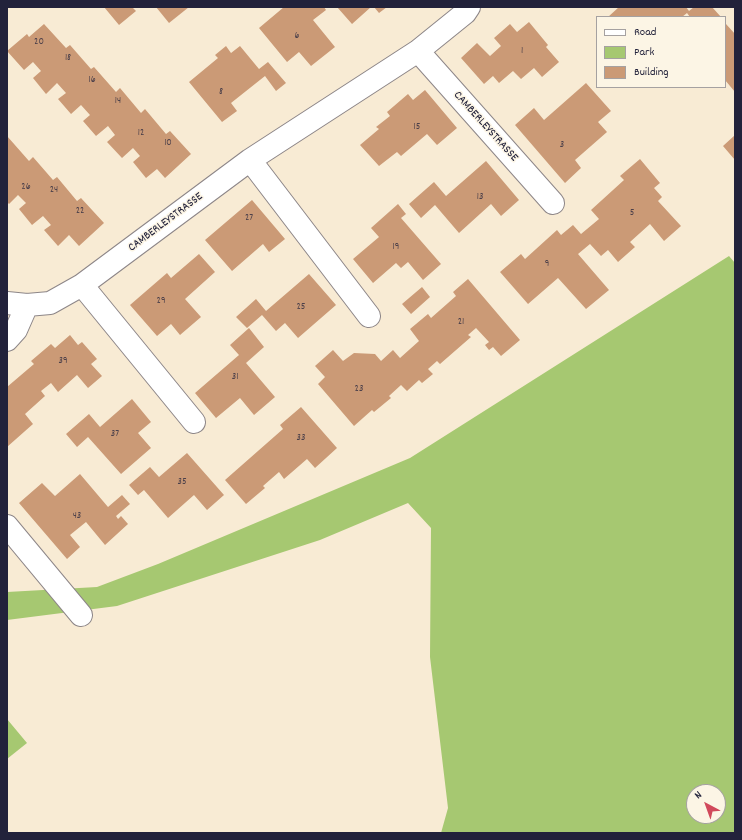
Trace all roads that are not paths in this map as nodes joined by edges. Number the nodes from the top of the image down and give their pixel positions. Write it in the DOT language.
graph roads {
  1 [pos="469,7"];
  2 [pos="418,51"];
  3 [pos="250,160"];
  4 [pos="553,203"];
  5 [pos="82,285"];
  6 [pos="17,304"];
  7 [pos="369,316"];
  8 [pos="7,340"];
  9 [pos="194,422"];
  10 [pos="7,526"];
  11 [pos="81,615"];
  1 -- 2 [label="street, CAMBERLEYSTRASSE"];
  2 -- 3 [label="street, CAMBERLEYSTRASSE"];
  2 -- 4 [label="street, CAMBERLEYSTRASSE"];
  3 -- 5 [label="street, CAMBERLEYSTRASSE"];
  3 -- 7 [label="street"];
  5 -- 6 [label="street, CAMBERLEYSTRASSE"];
  5 -- 9 [label="street"];
  6 -- 8 [label="street, CAMBERLEYSTRASSE"];
  10 -- 11 [label="street"];
}
